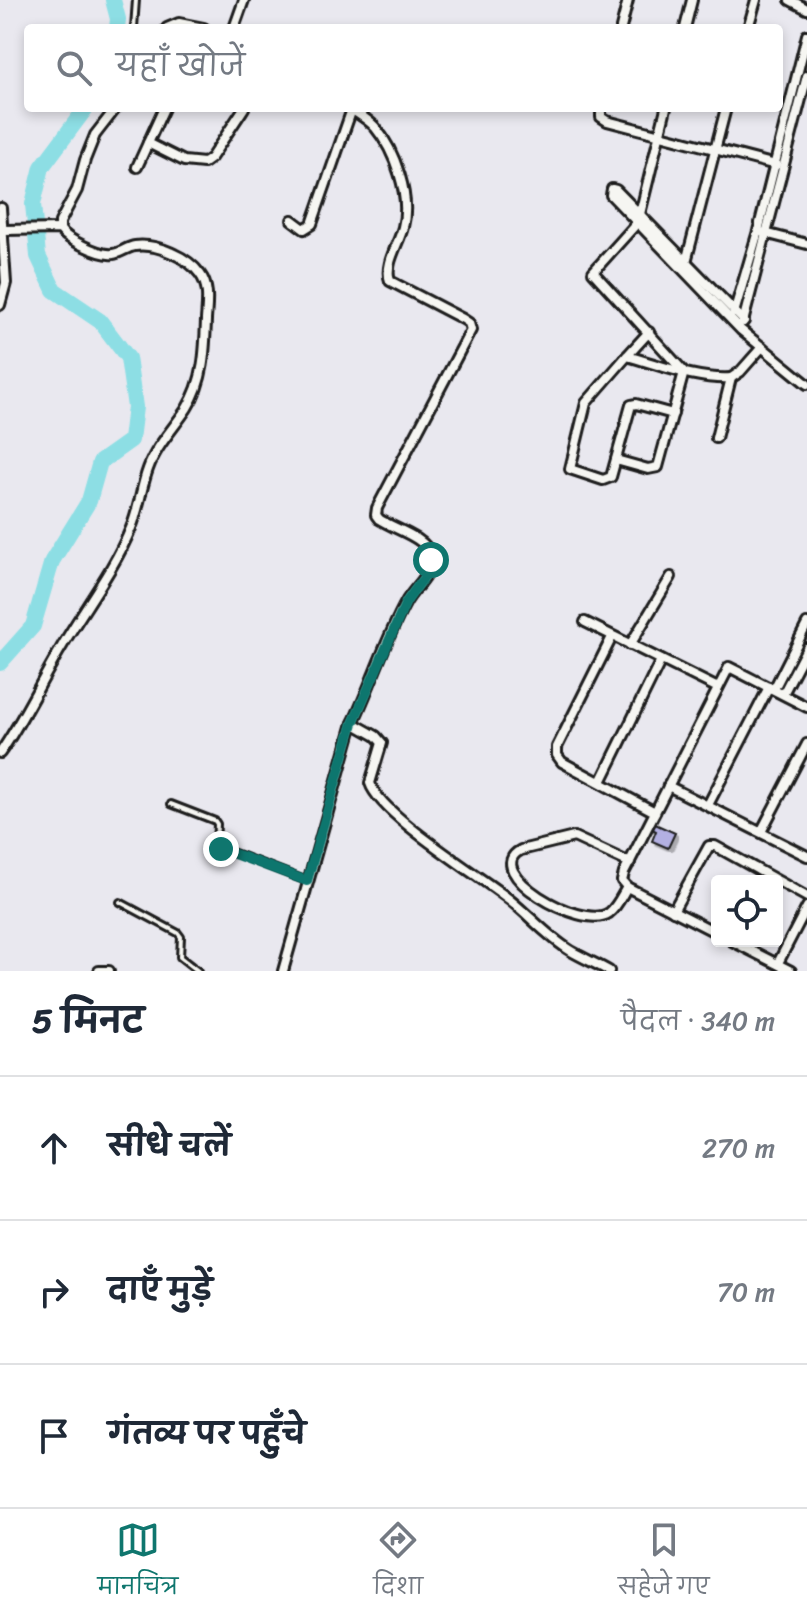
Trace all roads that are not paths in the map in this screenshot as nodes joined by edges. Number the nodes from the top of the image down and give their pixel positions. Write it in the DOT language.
graph roads {
  1 [pos="136,0"];
  2 [pos="244,0"];
  3 [pos="628,0"];
  4 [pos="692,0"];
  5 [pos="756,0"];
  6 [pos="790,0"];
  7 [pos="807,9"];
  8 [pos="134,24"];
  9 [pos="235,24"];
  10 [pos="622,24"];
  11 [pos="686,24"];
  12 [pos="749,24"];
  13 [pos="807,35"];
  14 [pos="804,61"];
  15 [pos="807,76"];
  16 [pos="113,112"];
  17 [pos="162,112"];
  18 [pos="241,112"];
  19 [pos="350,112"];
  20 [pos="356,112"];
  21 [pos="601,112"];
  22 [pos="665,112"];
  23 [pos="725,112"];
  24 [pos="660,136"];
  25 [pos="148,143"];
  26 [pos="715,150"];
  27 [pos="779,166"];
  28 [pos="137,167"];
  29 [pos="1,208"];
  30 [pos="640,218"];
  31 [pos="292,220"];
  32 [pos="58,229"];
  33 [pos="4,230"];
  34 [pos="762,232"];
  35 [pos="807,244"];
  36 [pos="685,264"];
  37 [pos="0,305"];
  38 [pos="733,316"];
  39 [pos="742,326"];
  40 [pos="649,332"];
  41 [pos="762,347"];
  42 [pos="627,356"];
  43 [pos="684,372"];
  44 [pos="731,378"];
  45 [pos="804,382"];
  46 [pos="673,414"];
  47 [pos="716,438"];
  48 [pos="616,460"];
  49 [pos="671,577"];
  50 [pos="585,622"];
  51 [pos="807,624"];
  52 [pos="612,637"];
  53 [pos="630,645"];
  54 [pos="807,648"];
  55 [pos="661,660"];
  56 [pos="802,668"];
  57 [pos="718,688"];
  58 [pos="771,688"];
  59 [pos="783,694"];
  60 [pos="807,707"];
  61 [pos="353,723"];
  62 [pos="807,744"];
  63 [pos="0,753"];
  64 [pos="601,782"];
  65 [pos="668,786"];
  66 [pos="171,804"];
  67 [pos="708,805"];
  68 [pos="655,812"];
  69 [pos="761,832"];
  70 [pos="807,856"];
  71 [pos="630,863"];
  72 [pos="760,871"];
  73 [pos="758,875"];
  74 [pos="307,881"];
  75 [pos="627,887"];
  76 [pos="807,897"];
  77 [pos="120,902"];
  78 [pos="807,907"];
  79 [pos="673,911"];
  80 [pos="711,930"];
  81 [pos="745,947"];
  82 [pos="778,963"];
  83 [pos="99,971"];
  84 [pos="109,971"];
  85 [pos="198,971"];
  86 [pos="283,971"];
  87 [pos="609,971"];
  88 [pos="791,971"];
  1 -- 8 [label="lane"];
  2 -- 9 [label="street"];
  3 -- 10 [label="street"];
  4 -- 11 [label="street"];
  5 -- 12 [label="street"];
  6 -- 7 [label="street"];
  13 -- 14 [label="street"];
  14 -- 27 [label="street"];
  15 -- 27 [label="street"];
  16 -- 32 [label="street"];
  17 -- 25 [label="street"];
  18 -- 25 [label="street"];
  19 -- 31 [label="street"];
  20 -- 61 [label="street"];
  21 -- 24 [label="street"];
  22 -- 24 [label="street"];
  23 -- 26 [label="street"];
  24 -- 26 [label="street"];
  24 -- 30 [label="street"];
  25 -- 28 [label="street"];
  26 -- 27 [label="street"];
  26 -- 36 [label="street"];
  27 -- 34 [label="street"];
  29 -- 33 [label="street"];
  30 -- 36 [label="street"];
  30 -- 40 [label="street"];
  32 -- 33 [label="street"];
  32 -- 63 [label="street"];
  33 -- 37 [label="street"];
  34 -- 35 [label="street"];
  34 -- 38 [label="street"];
  34 -- 39 [label="street"];
  36 -- 38 [label="street"];
  38 -- 39 [label="street"];
  39 -- 41 [label="street"];
  40 -- 42 [label="street"];
  40 -- 43 [label="street"];
  41 -- 44 [label="street"];
  41 -- 45 [label="street"];
  42 -- 43 [label="street"];
  42 -- 48 [label="street"];
  43 -- 44 [label="street"];
  43 -- 46 [label="street"];
  44 -- 47 [label="street"];
  46 -- 48 [label="street"];
  46 -- 48 [label="street"];
  49 -- 53 [label="street"];
  50 -- 52 [label="street"];
  51 -- 58 [label="street"];
  52 -- 53 [label="street"];
  52 -- 64 [label="street"];
  53 -- 55 [label="street"];
  54 -- 56 [label="street"];
  55 -- 57 [label="street"];
  55 -- 64 [label="street"];
  56 -- 59 [label="street"];
  57 -- 58 [label="street"];
  57 -- 65 [label="street"];
  58 -- 59 [label="street"];
  58 -- 67 [label="street"];
  59 -- 60 [label="street"];
  61 -- 74 [label="street"];
  61 -- 87 [label="street"];
  62 -- 69 [label="street"];
  64 -- 68 [label="street"];
  65 -- 67 [label="street"];
  65 -- 68 [label="street"];
  66 -- 74 [label="lane"];
  67 -- 69 [label="street"];
  68 -- 71 [label="street"];
  69 -- 70 [label="street"];
  71 -- 75 [label="street"];
  71 -- 75 [label="street"];
  72 -- 73 [label="street"];
  72 -- 76 [label="street"];
  72 -- 79 [label="street"];
  74 -- 86 [label="street"];
  75 -- 79 [label="street"];
  77 -- 85 [label="lane"];
  78 -- 82 [label="street"];
  79 -- 80 [label="street"];
  81 -- 82 [label="street"];
  82 -- 88 [label="street"];
  83 -- 84 [label="street"];
}
